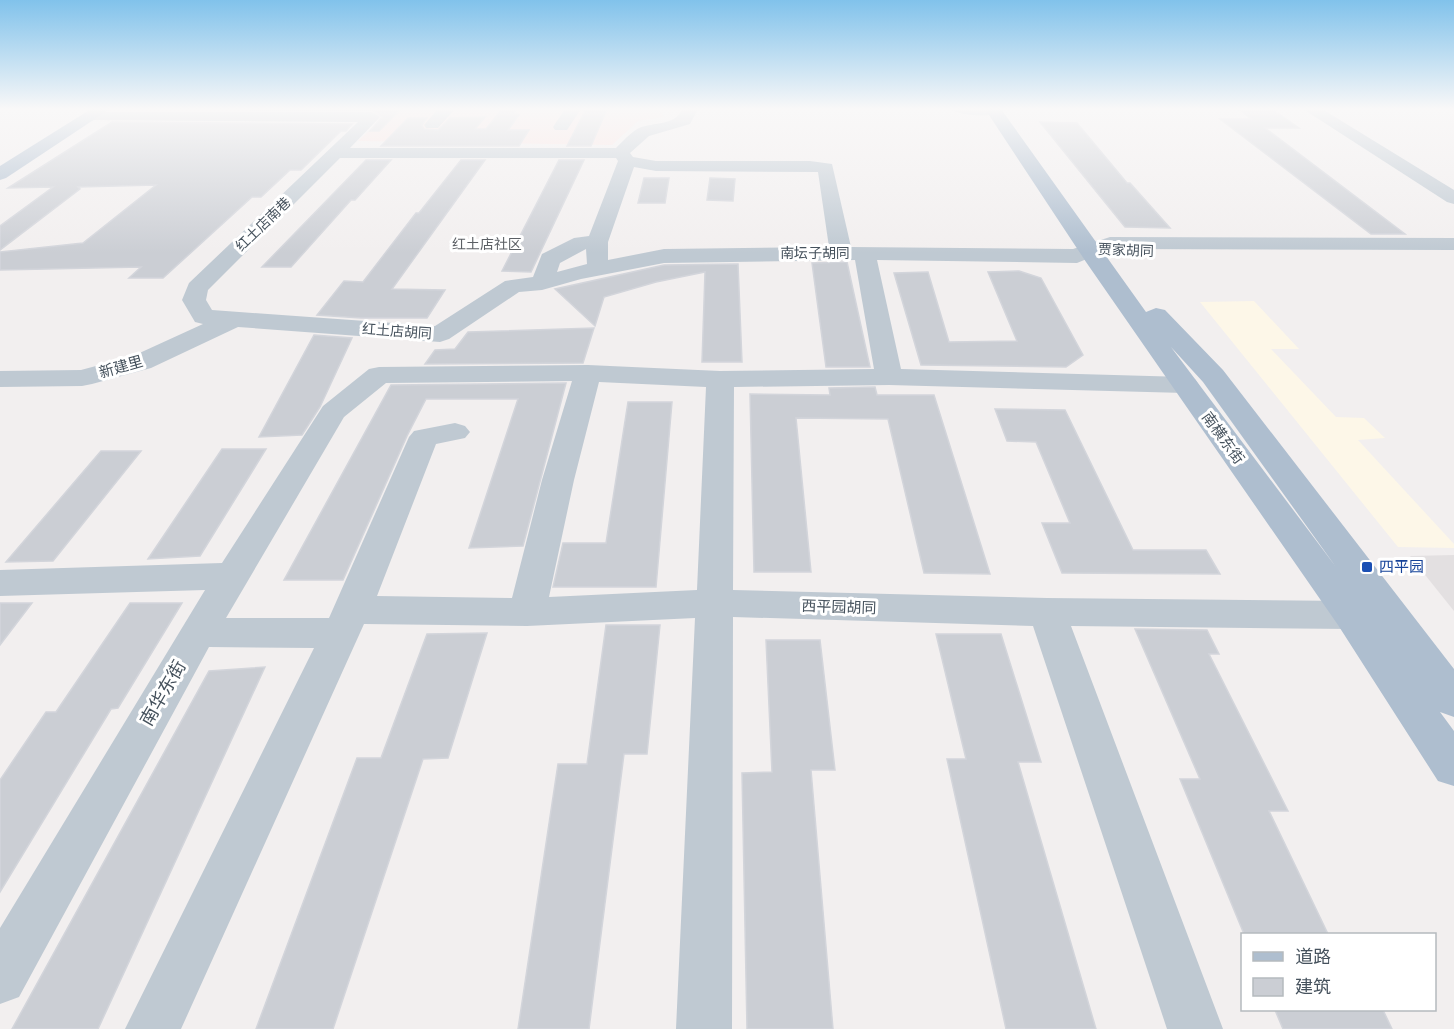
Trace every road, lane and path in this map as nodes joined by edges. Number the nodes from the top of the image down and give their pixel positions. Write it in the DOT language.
graph roads {
  1 [pos="25,157"];
  2 [pos="333,157"];
  3 [pos="624,157"];
  4 [pos="1036,157"];
  5 [pos="1388,157"];
  6 [pos="1400,157"];
  7 [pos="2,171"];
  8 [pos="1454,190"];
  9 [pos="1454,198"];
  10 [pos="597,242"];
  11 [pos="1454,244"];
  12 [pos="1105,248"];
  13 [pos="1454,252"];
  14 [pos="853,253"];
  15 [pos="597,269"];
  16 [pos="542,283"];
  17 [pos="233,320"];
  18 [pos="588,373"];
  19 [pos="889,377"];
  20 [pos="0,379"];
  21 [pos="720,379"];
  22 [pos="1185,385"];
  23 [pos="455,432"];
  24 [pos="232,576"];
  25 [pos="0,583"];
  26 [pos="713,603"];
  27 [pos="527,612"];
  28 [pos="1047,612"];
  29 [pos="1351,615"];
  30 [pos="346,621"];
  31 [pos="198,632"];
  32 [pos="1454,700"];
  33 [pos="1454,767"];
  34 [pos="0,978"];
  35 [pos="153,1029"];
  36 [pos="704,1029"];
  37 [pos="1196,1029"];
  1 -- 7 [label="main road"];
  2 -- 17 [label="street, 红土店南巷"];
  3 -- 10 [label="street"];
  3 -- 14 [label="street"];
  4 -- 12 [label="main road, 南横东街"];
  5 -- 9 [label="street"];
  6 -- 8 [label="street"];
  10 -- 15 [label="street"];
  10 -- 16 [label="street"];
  11 -- 12 [label="street, 贾家胡同"];
  12 -- 13 [label="street, 贾家胡同"];
  12 -- 14 [label="street, 南坛子胡同"];
  12 -- 22 [label="main road, 南横东街"];
  12 -- 32 [label="main road, 南横东街"];
  14 -- 15 [label="street, 南坛子胡同"];
  14 -- 19 [label="street"];
  15 -- 16 [label="street, 南坛子胡同"];
  16 -- 17 [label="street, 红土店胡同"];
  17 -- 20 [label="street, 新建里"];
  18 -- 21 [label="street, 南华东街"];
  18 -- 24 [label="street, 南华东街"];
  18 -- 27 [label="street"];
  19 -- 21 [label="street, 南华东街"];
  19 -- 22 [label="street, 南华东街"];
  21 -- 26 [label="street"];
  22 -- 29 [label="main road, 南横东街"];
  23 -- 30 [label="street"];
  24 -- 25 [label="street"];
  24 -- 31 [label="street, 南华东街"];
  26 -- 27 [label="street, 西平园胡同"];
  26 -- 28 [label="street, 西平园胡同"];
  26 -- 36 [label="street"];
  27 -- 30 [label="street, 西平园胡同"];
  28 -- 29 [label="street, 西平园胡同"];
  28 -- 37 [label="street"];
  29 -- 33 [label="main road, 南横东街"];
  30 -- 31 [label="street, 西平园胡同"];
  30 -- 35 [label="street"];
  31 -- 34 [label="street, 南华东街"];
}
